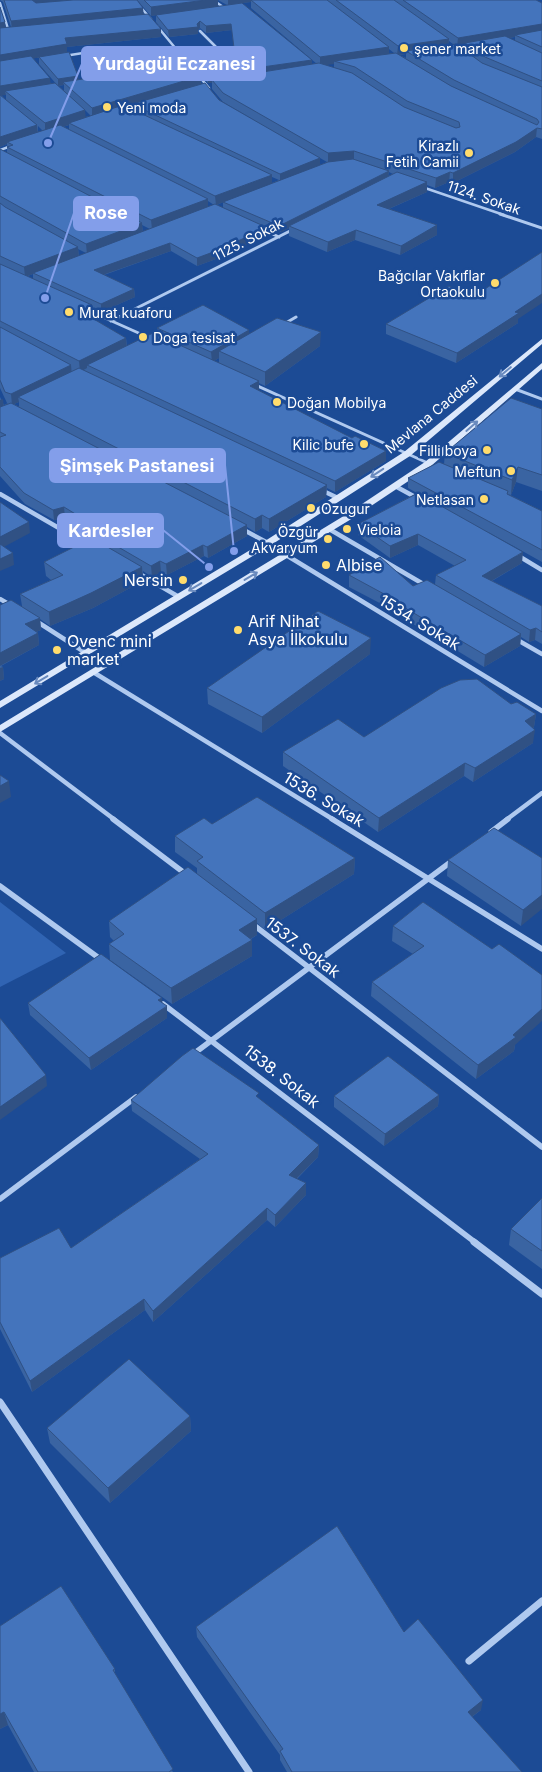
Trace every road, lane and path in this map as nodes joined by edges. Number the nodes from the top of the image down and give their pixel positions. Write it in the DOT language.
graph roads {
  1 [pos="134,0"];
  2 [pos="213,0"];
  3 [pos="125,1"];
  4 [pos="0,3"];
  5 [pos="234,7"];
  6 [pos="226,9"];
  7 [pos="217,10"];
  8 [pos="158,18"];
  9 [pos="151,19"];
  10 [pos="142,20"];
  11 [pos="200,31"];
  12 [pos="0,34"];
  13 [pos="115,48"];
  14 [pos="60,57"];
  15 [pos="234,65"];
  16 [pos="192,68"];
  17 [pos="182,69"];
  18 [pos="215,85"];
  19 [pos="207,86"];
  20 [pos="200,88"];
  21 [pos="212,92"];
  22 [pos="18,144"];
  23 [pos="0,150"];
  24 [pos="414,184"];
  25 [pos="261,228"];
  26 [pos="296,228"];
  27 [pos="542,228"];
  28 [pos="279,236"];
  29 [pos="85,309"];
  30 [pos="296,317"];
  31 [pos="111,321"];
  32 [pos="279,327"];
  33 [pos="542,341"];
  34 [pos="146,344"];
  35 [pos="542,365"];
  36 [pos="247,382"];
  37 [pos="515,389"];
  38 [pos="542,399"];
  39 [pos="407,454"];
  40 [pos="432,466"];
  41 [pos="312,485"];
  42 [pos="396,486"];
  43 [pos="0,494"];
  44 [pos="338,498"];
  45 [pos="421,500"];
  46 [pos="233,524"];
  47 [pos="329,529"];
  48 [pos="268,543"];
  49 [pos="94,548"];
  50 [pos="508,550"];
  51 [pos="286,556"];
  52 [pos="542,570"];
  53 [pos="136,572"];
  54 [pos="431,589"];
  55 [pos="179,597"];
  56 [pos="0,599"];
  57 [pos="16,609"];
  58 [pos="31,618"];
  59 [pos="508,634"];
  60 [pos="86,653"];
  61 [pos="542,654"];
  62 [pos="93,672"];
  63 [pos="0,705"];
  64 [pos="542,710"];
  65 [pos="0,729"];
  66 [pos="0,733"];
  67 [pos="542,793"];
  68 [pos="482,838"];
  69 [pos="459,855"];
  70 [pos="190,877"];
  71 [pos="429,878"];
  72 [pos="0,886"];
  73 [pos="246,919"];
  74 [pos="542,949"];
  75 [pos="110,966"];
  76 [pos="309,967"];
  77 [pos="158,1000"];
  78 [pos="212,1040"];
  79 [pos="189,1057"];
  80 [pos="142,1092"];
  81 [pos="542,1147"];
  82 [pos="0,1199"];
  83 [pos="542,1294"];
  84 [pos="0,1402"];
  85 [pos="542,1601"];
  86 [pos="469,1661"];
  87 [pos="249,1772"];
  1 -- 3 [label="street"];
  1 -- 9 [label="street"];
  2 -- 6 [label="street"];
  4 -- 12 [label="street"];
  5 -- 6 [label="street"];
  6 -- 7 [label="street"];
  8 -- 9 [label="street"];
  9 -- 10 [label="street"];
  9 -- 16 [label="street"];
  11 -- 15 [label="street"];
  13 -- 14 [label="street"];
  16 -- 17 [label="street"];
  16 -- 19 [label="street"];
  18 -- 19 [label="street"];
  19 -- 20 [label="street"];
  19 -- 21 [label="street"];
  22 -- 23 [label="street"];
  24 -- 27 [label="street, 1124. Sokak"];
  25 -- 28 [label="street"];
  26 -- 28 [label="street, 1125. Sokak"];
  28 -- 31 [label="street, 1125. Sokak"];
  29 -- 31 [label="street"];
  30 -- 32 [label="street"];
  31 -- 34 [label="street"];
  33 -- 39 [label="main road, Mevlana Caddesi, one-way"];
  35 -- 37 [label="main road"];
  36 -- 39 [label="street"];
  37 -- 38 [label="street"];
  40 -- 37 [label="main road, one-way"];
  39 -- 40 [label="street"];
  39 -- 44 [label="main road, Mevlana Caddesi, one-way"];
  40 -- 42 [label="main road"];
  41 -- 44 [label="street"];
  42 -- 45 [label="street"];
  42 -- 47 [label="main road"];
  43 -- 49 [label="street"];
  44 -- 48 [label="main road, Mevlana Caddesi"];
  46 -- 48 [label="street"];
  47 -- 51 [label="main road"];
  47 -- 54 [label="street"];
  48 -- 55 [label="main road, Mevlana Caddesi, one-way"];
  50 -- 52 [label="street"];
  62 -- 51 [label="main road, one-way"];
  51 -- 64 [label="street, 1534. Sokak"];
  53 -- 55 [label="street"];
  55 -- 60 [label="main road, Mevlana Caddesi"];
  56 -- 57 [label="street"];
  58 -- 60 [label="street"];
  59 -- 61 [label="street"];
  60 -- 63 [label="main road, Mevlana Caddesi, one-way"];
  62 -- 65 [label="main road"];
  62 -- 71 [label="street, 1536. Sokak"];
  66 -- 70 [label="street"];
  67 -- 68 [label="street"];
  69 -- 71 [label="street"];
  71 -- 74 [label="street, 1536. Sokak"];
  71 -- 76 [label="street"];
  72 -- 75 [label="street"];
  73 -- 76 [label="street, 1537. Sokak"];
  76 -- 78 [label="street"];
  76 -- 81 [label="street, 1537. Sokak"];
  77 -- 78 [label="street, 1538. Sokak"];
  78 -- 79 [label="street"];
  78 -- 83 [label="street, 1538. Sokak"];
  80 -- 82 [label="street"];
  84 -- 87 [label="street"];
  85 -- 86 [label="street"];
}
